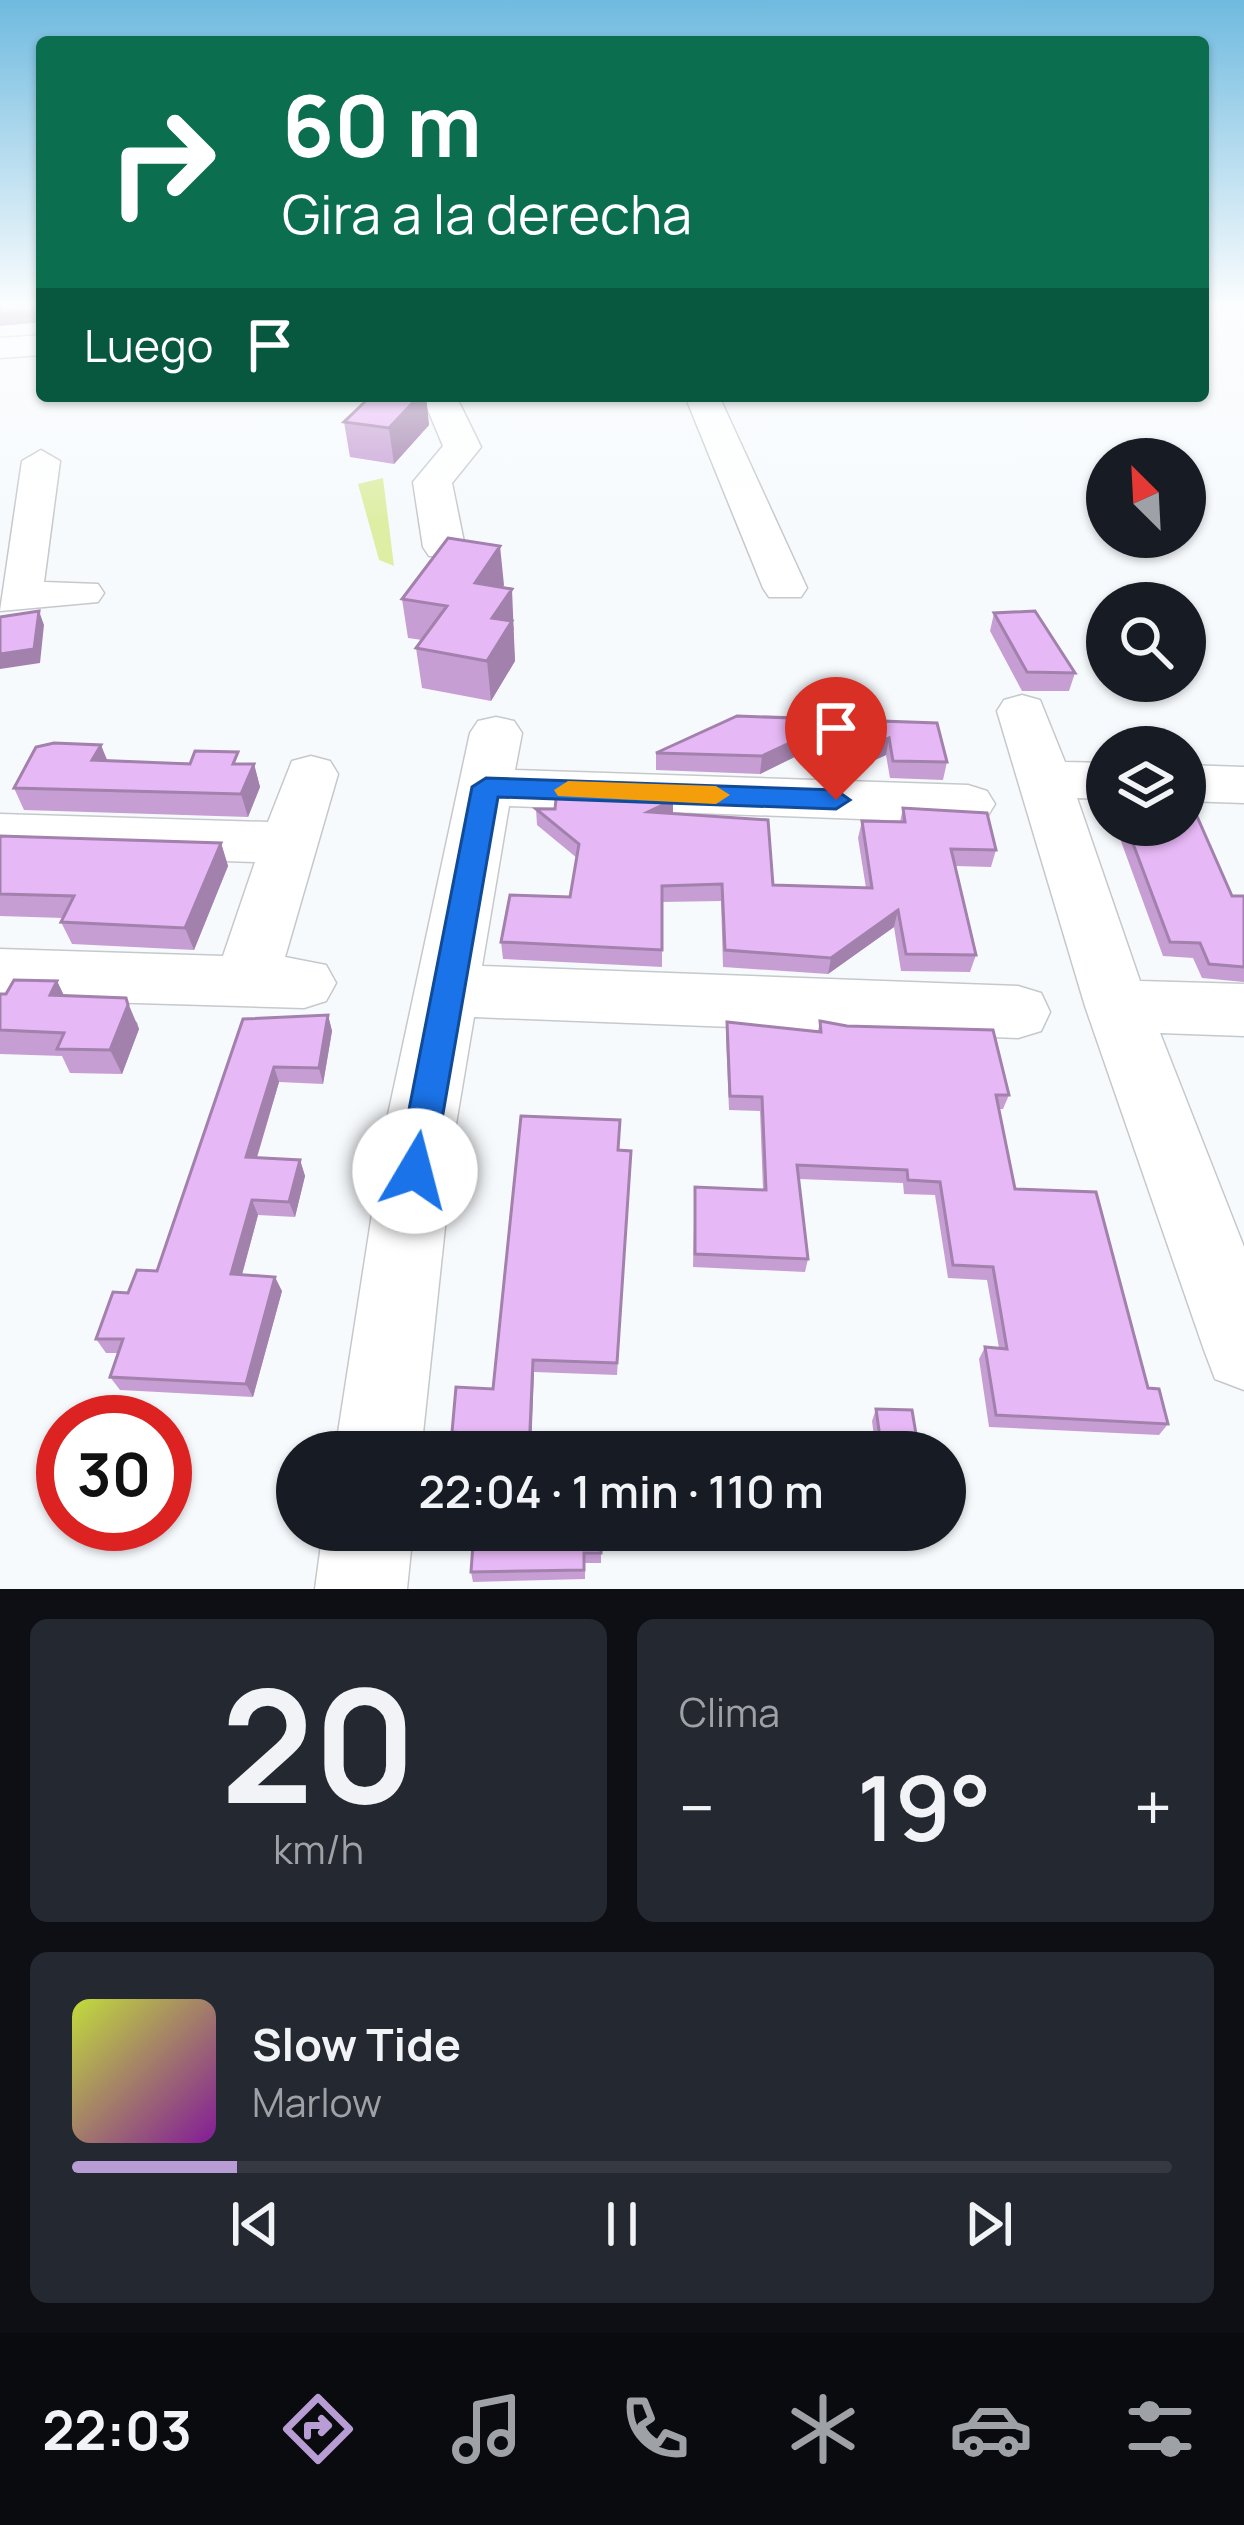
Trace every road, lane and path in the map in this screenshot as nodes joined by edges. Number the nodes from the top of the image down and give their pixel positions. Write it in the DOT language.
graph roads {
  1 [pos="442,402"];
  2 [pos="705,402"];
  3 [pos="41,461"];
  4 [pos="444,547"];
  5 [pos="785,588"];
  6 [pos="82,592"];
  7 [pos="10,597"];
  8 [pos="1022,711"];
  9 [pos="310,774"];
  10 [pos="1044,778"];
  11 [pos="1086,780"];
  12 [pos="1206,784"];
  13 [pos="1244,785"];
  14 [pos="968,804"];
  15 [pos="0,834"];
  16 [pos="289,843"];
  17 [pos="0,974"];
  18 [pos="447,990"];
  19 [pos="1117,1006"];
  20 [pos="1244,1010"];
  21 [pos="1018,1012"];
  22 [pos="1244,1350"];
  23 [pos="382,1431"];
  24 [pos="366,1551"];
  25 [pos="361,1589"];
  1 -- 4 [label="street"];
  2 -- 5 [label="street"];
  3 -- 7 [label="street"];
  6 -- 7 [label="street"];
  8 -- 10 [label="street"];
  9 -- 16 [label="street"];
  10 -- 11 [label="street"];
  10 -- 19 [label="street"];
  12 -- 13 [label="street"];
  14 -- 18 [label="street"];
  15 -- 16 [label="street"];
  16 -- 17 [label="street"];
  18 -- 21 [label="street"];
  18 -- 23 [label="street"];
  19 -- 20 [label="street"];
  19 -- 22 [label="street"];
  24 -- 25 [label="street"];
}
